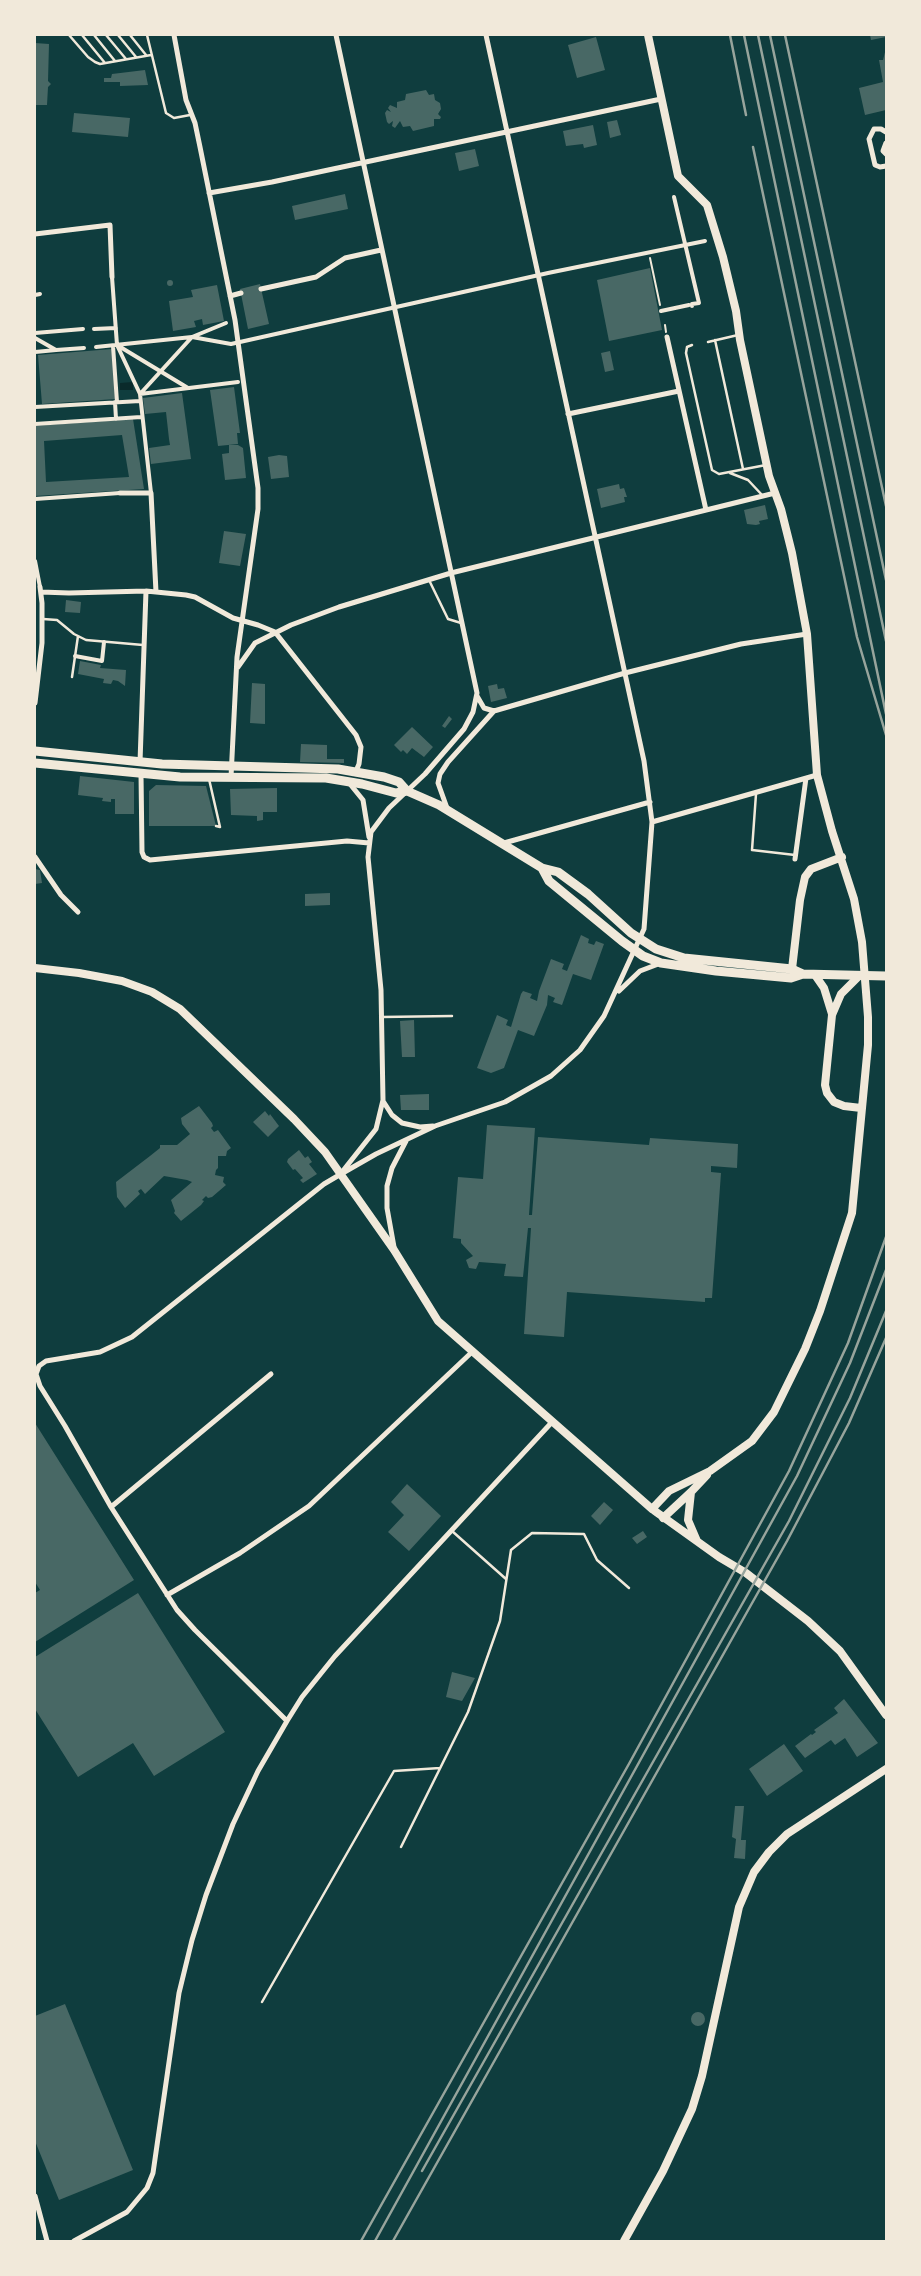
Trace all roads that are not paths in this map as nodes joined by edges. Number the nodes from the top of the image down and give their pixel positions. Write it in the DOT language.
graph roads {
  1 [pos="69,35"];
  2 [pos="82,35"];
  3 [pos="94,35"];
  4 [pos="106,35"];
  5 [pos="118,35"];
  6 [pos="130,35"];
  7 [pos="146,35"];
  8 [pos="174,35"];
  9 [pos="336,35"];
  10 [pos="486,35"];
  11 [pos="648,35"];
  12 [pos="152,55"];
  13 [pos="146,56"];
  14 [pos="137,58"];
  15 [pos="126,59"];
  16 [pos="116,61"];
  17 [pos="105,63"];
  18 [pos="661,99"];
  19 [pos="192,115"];
  20 [pos="886,132"];
  21 [pos="507,133"];
  22 [pos="886,143"];
  23 [pos="886,154"];
  24 [pos="362,162"];
  25 [pos="886,166"];
  26 [pos="209,193"];
  27 [pos="674,197"];
  28 [pos="35,234"];
  29 [pos="705,242"];
  30 [pos="685,246"];
  31 [pos="381,250"];
  32 [pos="538,276"];
  33 [pos="112,277"];
  34 [pos="261,289"];
  35 [pos="241,294"];
  36 [pos="230,296"];
  37 [pos="393,309"];
  38 [pos="661,311"];
  39 [pos="226,323"];
  40 [pos="116,328"];
  41 [pos="94,329"];
  42 [pos="82,330"];
  43 [pos="35,332"];
  44 [pos="739,335"];
  45 [pos="192,337"];
  46 [pos="667,337"];
  47 [pos="35,338"];
  48 [pos="715,340"];
  49 [pos="238,342"];
  50 [pos="708,342"];
  51 [pos="692,345"];
  52 [pos="115,346"];
  53 [pos="96,347"];
  54 [pos="84,348"];
  55 [pos="56,350"];
  56 [pos="35,352"];
  57 [pos="160,372"];
  58 [pos="238,382"];
  59 [pos="188,389"];
  60 [pos="679,391"];
  61 [pos="140,394"];
  62 [pos="140,400"];
  63 [pos="116,402"];
  64 [pos="35,407"];
  65 [pos="568,414"];
  66 [pos="141,417"];
  67 [pos="116,419"];
  68 [pos="35,424"];
  69 [pos="766,465"];
  70 [pos="743,470"];
  71 [pos="729,472"];
  72 [pos="151,493"];
  73 [pos="776,493"];
  74 [pos="120,494"];
  75 [pos="762,496"];
  76 [pos="36,499"];
  77 [pos="706,510"];
  78 [pos="595,538"];
  79 [pos="35,561"];
  80 [pos="451,573"];
  81 [pos="428,580"];
  82 [pos="40,589"];
  83 [pos="146,591"];
  84 [pos="156,592"];
  85 [pos="43,620"];
  86 [pos="243,621"];
  87 [pos="35,622"];
  88 [pos="462,623"];
  89 [pos="275,632"];
  90 [pos="807,634"];
  91 [pos="78,636"];
  92 [pos="104,642"];
  93 [pos="42,643"];
  94 [pos="35,644"];
  95 [pos="144,645"];
  96 [pos="75,656"];
  97 [pos="238,668"];
  98 [pos="625,673"];
  99 [pos="72,677"];
  100 [pos="477,696"];
  101 [pos="35,703"];
  102 [pos="494,710"];
  103 [pos="35,751"];
  104 [pos="35,762"];
  105 [pos="140,762"];
  106 [pos="231,766"];
  107 [pos="356,771"];
  108 [pos="141,774"];
  109 [pos="817,775"];
  110 [pos="209,777"];
  111 [pos="231,777"];
  112 [pos="806,778"];
  113 [pos="347,782"];
  114 [pos="407,790"];
  115 [pos="756,792"];
  116 [pos="650,802"];
  117 [pos="448,811"];
  118 [pos="652,822"];
  119 [pos="216,826"];
  120 [pos="369,843"];
  121 [pos="504,843"];
  122 [pos="35,856"];
  123 [pos="842,856"];
  124 [pos="796,857"];
  125 [pos="542,868"];
  126 [pos="78,912"];
  127 [pos="639,939"];
  128 [pos="635,950"];
  129 [pos="662,963"];
  130 [pos="35,968"];
  131 [pos="792,969"];
  132 [pos="803,974"];
  133 [pos="815,975"];
  134 [pos="886,976"];
  135 [pos="858,977"];
  136 [pos="615,995"];
  137 [pos="832,1014"];
  138 [pos="452,1016"];
  139 [pos="382,1017"];
  140 [pos="383,1100"];
  141 [pos="861,1108"];
  142 [pos="435,1126"];
  143 [pos="406,1140"];
  144 [pos="341,1174"];
  145 [pos="394,1250"];
  146 [pos="472,1352"];
  147 [pos="36,1370"];
  148 [pos="271,1374"];
  149 [pos="552,1421"];
  150 [pos="710,1471"];
  151 [pos="691,1492"];
  152 [pos="111,1507"];
  153 [pos="652,1509"];
  154 [pos="663,1518"];
  155 [pos="452,1531"];
  156 [pos="698,1543"];
  157 [pos="506,1579"];
  158 [pos="629,1588"];
  159 [pos="167,1595"];
  160 [pos="886,1715"];
  161 [pos="286,1721"];
  162 [pos="440,1768"];
  163 [pos="886,1769"];
  164 [pos="400,1847"];
  165 [pos="262,2002"];
  166 [pos="35,2196"];
  167 [pos="47,2241"];
  168 [pos="74,2241"];
  169 [pos="624,2241"];
  1 -- 17 [label="lane"];
  2 -- 17 [label="lane"];
  3 -- 16 [label="lane"];
  4 -- 15 [label="lane"];
  5 -- 14 [label="lane"];
  6 -- 13 [label="lane"];
  7 -- 12 [label="lane"];
  8 -- 19 [label="street"];
  9 -- 24 [label="street"];
  10 -- 21 [label="street"];
  11 -- 18 [label="main road"];
  12 -- 13 [label="lane"];
  12 -- 19 [label="lane"];
  13 -- 14 [label="lane"];
  14 -- 15 [label="lane"];
  15 -- 16 [label="lane"];
  16 -- 17 [label="lane"];
  18 -- 21 [label="street"];
  18 -- 44 [label="main road"];
  19 -- 26 [label="street"];
  20 -- 25 [label="street"];
  21 -- 24 [label="street"];
  21 -- 32 [label="street"];
  22 -- 23 [label="street"];
  24 -- 26 [label="street"];
  24 -- 31 [label="street"];
  26 -- 36 [label="street"];
  27 -- 30 [label="street"];
  28 -- 33 [label="street"];
  29 -- 30 [label="street"];
  30 -- 32 [label="street"];
  30 -- 38 [label="street"];
  31 -- 34 [label="street"];
  31 -- 37 [label="street"];
  32 -- 37 [label="street"];
  32 -- 65 [label="street"];
  33 -- 40 [label="street"];
  35 -- 36 [label="street"];
  36 -- 49 [label="street"];
  37 -- 49 [label="street"];
  37 -- 80 [label="street"];
  39 -- 45 [label="street"];
  40 -- 41 [label="street"];
  40 -- 52 [label="street"];
  42 -- 43 [label="street"];
  44 -- 48 [label="lane"];
  44 -- 69 [label="main road"];
  45 -- 49 [label="street"];
  45 -- 52 [label="street"];
  45 -- 57 [label="street"];
  46 -- 60 [label="street"];
  47 -- 55 [label="street"];
  48 -- 50 [label="lane"];
  48 -- 70 [label="lane"];
  49 -- 86 [label="street"];
  51 -- 71 [label="lane"];
  52 -- 53 [label="street"];
  52 -- 57 [label="street"];
  52 -- 61 [label="street"];
  52 -- 63 [label="street"];
  54 -- 55 [label="street"];
  55 -- 56 [label="street"];
  57 -- 59 [label="street"];
  57 -- 61 [label="street"];
  58 -- 59 [label="street"];
  59 -- 61 [label="street"];
  60 -- 65 [label="street"];
  60 -- 77 [label="street"];
  61 -- 62 [label="street"];
  62 -- 63 [label="street"];
  62 -- 66 [label="street"];
  63 -- 64 [label="street"];
  63 -- 67 [label="street"];
  65 -- 78 [label="street"];
  66 -- 67 [label="street"];
  66 -- 72 [label="street"];
  67 -- 68 [label="street"];
  69 -- 70 [label="lane"];
  69 -- 73 [label="main road"];
  70 -- 71 [label="lane"];
  71 -- 75 [label="lane"];
  72 -- 74 [label="street"];
  72 -- 84 [label="street"];
  73 -- 75 [label="street"];
  73 -- 90 [label="main road"];
  74 -- 76 [label="street"];
  75 -- 77 [label="street"];
  77 -- 78 [label="street"];
  78 -- 80 [label="street"];
  78 -- 98 [label="street"];
  79 -- 82 [label="street"];
  80 -- 81 [label="street"];
  80 -- 88 [label="street"];
  81 -- 88 [label="lane"];
  81 -- 89 [label="street"];
  82 -- 83 [label="street"];
  82 -- 85 [label="street"];
  83 -- 84 [label="street"];
  83 -- 95 [label="street"];
  84 -- 86 [label="street"];
  85 -- 87 [label="street"];
  85 -- 91 [label="lane"];
  85 -- 93 [label="street"];
  86 -- 89 [label="street"];
  86 -- 97 [label="street"];
  88 -- 100 [label="street"];
  89 -- 97 [label="street"];
  89 -- 107 [label="street"];
  90 -- 98 [label="street"];
  90 -- 109 [label="main road"];
  91 -- 92 [label="lane"];
  91 -- 96 [label="lane"];
  92 -- 95 [label="lane"];
  92 -- 96 [label="street"];
  93 -- 94 [label="street"];
  93 -- 101 [label="street"];
  95 -- 105 [label="street"];
  96 -- 99 [label="lane"];
  97 -- 106 [label="street"];
  98 -- 102 [label="street"];
  98 -- 116 [label="street"];
  100 -- 102 [label="street"];
  100 -- 114 [label="street"];
  102 -- 117 [label="street"];
  103 -- 105 [label="main road"];
  104 -- 108 [label="main road"];
  105 -- 106 [label="main road"];
  106 -- 107 [label="main road"];
  106 -- 111 [label="street"];
  107 -- 114 [label="main road"];
  108 -- 110 [label="main road"];
  108 -- 120 [label="street"];
  109 -- 112 [label="street"];
  109 -- 123 [label="main road"];
  110 -- 111 [label="main road"];
  110 -- 119 [label="lane"];
  111 -- 113 [label="main road"];
  112 -- 115 [label="street"];
  112 -- 124 [label="street"];
  113 -- 114 [label="main road"];
  113 -- 120 [label="street"];
  114 -- 117 [label="main road"];
  114 -- 120 [label="street"];
  115 -- 118 [label="street"];
  115 -- 124 [label="lane"];
  116 -- 118 [label="street"];
  116 -- 121 [label="street"];
  117 -- 121 [label="main road"];
  118 -- 127 [label="street"];
  120 -- 139 [label="street"];
  121 -- 125 [label="main road"];
  122 -- 126 [label="street"];
  123 -- 131 [label="main road"];
  123 -- 141 [label="main road"];
  125 -- 127 [label="main road"];
  125 -- 128 [label="main road"];
  127 -- 128 [label="street"];
  127 -- 131 [label="main road"];
  128 -- 129 [label="main road"];
  128 -- 136 [label="street"];
  129 -- 132 [label="main road"];
  129 -- 136 [label="street"];
  130 -- 144 [label="main road"];
  131 -- 132 [label="main road"];
  132 -- 133 [label="main road"];
  133 -- 135 [label="main road"];
  133 -- 137 [label="main road"];
  134 -- 135 [label="main road"];
  135 -- 137 [label="main road"];
  136 -- 142 [label="street"];
  137 -- 141 [label="main road"];
  138 -- 139 [label="lane"];
  139 -- 140 [label="street"];
  140 -- 142 [label="street"];
  140 -- 144 [label="street"];
  141 -- 150 [label="main road"];
  142 -- 143 [label="street"];
  143 -- 144 [label="street"];
  143 -- 145 [label="street"];
  144 -- 145 [label="main road"];
  144 -- 147 [label="street"];
  145 -- 146 [label="main road"];
  146 -- 149 [label="main road"];
  146 -- 159 [label="street"];
  147 -- 152 [label="street"];
  148 -- 152 [label="street"];
  149 -- 153 [label="main road"];
  149 -- 155 [label="street"];
  150 -- 151 [label="main road"];
  150 -- 153 [label="main road"];
  151 -- 154 [label="main road"];
  151 -- 156 [label="main road"];
  152 -- 159 [label="street"];
  153 -- 154 [label="main road"];
  154 -- 156 [label="main road"];
  155 -- 157 [label="lane"];
  155 -- 161 [label="street"];
  156 -- 160 [label="main road"];
  157 -- 158 [label="lane"];
  157 -- 162 [label="lane"];
  159 -- 161 [label="street"];
  161 -- 168 [label="street"];
  162 -- 164 [label="lane"];
  162 -- 165 [label="lane"];
  163 -- 169 [label="main road"];
  166 -- 167 [label="street"];
}
